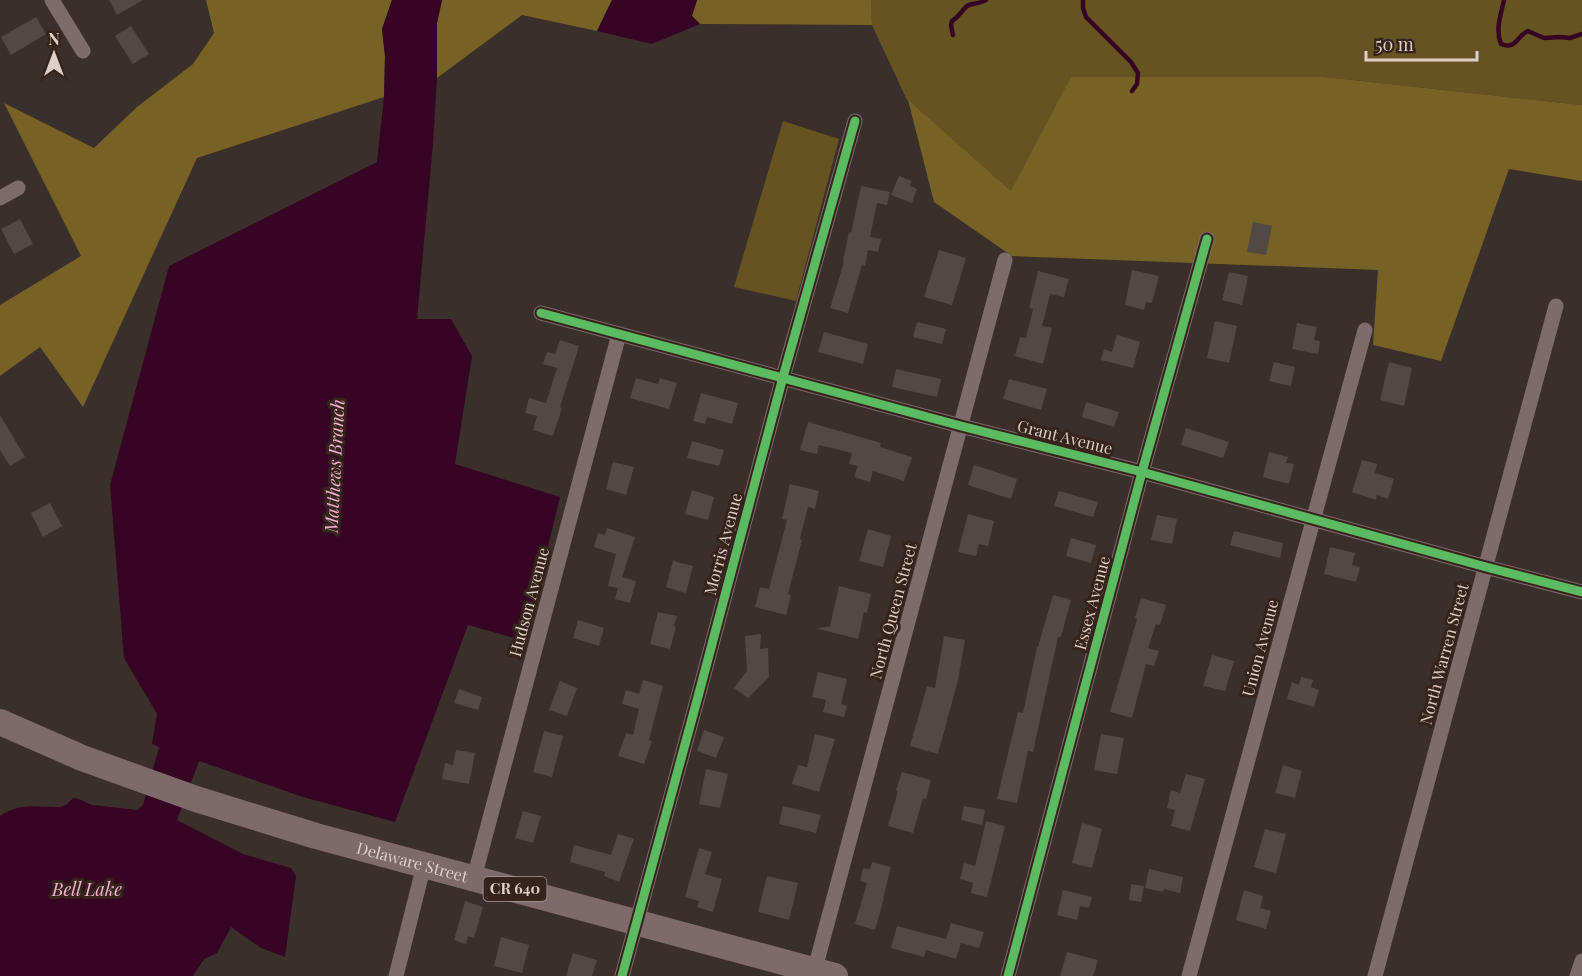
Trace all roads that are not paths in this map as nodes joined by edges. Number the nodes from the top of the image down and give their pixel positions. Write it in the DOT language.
graph roads {
  1 [pos="52,0"];
  2 [pos="83,51"];
  3 [pos="855,121"];
  4 [pos="18,188"];
  5 [pos="0,198"];
  6 [pos="1207,239"];
  7 [pos="1005,260"];
  8 [pos="1556,306"];
  9 [pos="541,313"];
  10 [pos="1365,330"];
  11 [pos="619,334"];
  12 [pos="783,378"];
  13 [pos="961,426"];
  14 [pos="1142,472"];
  15 [pos="1314,519"];
  16 [pos="1486,567"];
  17 [pos="1582,592"];
  18 [pos="0,722"];
  19 [pos="424,865"];
  20 [pos="474,878"];
  21 [pos="636,922"];
  22 [pos="1582,961"];
  23 [pos="820,974"];
  24 [pos="396,976"];
  25 [pos="622,976"];
  26 [pos="1008,976"];
  27 [pos="1189,976"];
  28 [pos="1375,976"];
  29 [pos="1577,976"];
  1 -- 2 [label="street"];
  3 -- 12 [label="street, Morris Avenue"];
  4 -- 5 [label="street"];
  6 -- 14 [label="street, Essex Avenue"];
  7 -- 13 [label="street, North Queen Street"];
  8 -- 16 [label="street, North Warren Street"];
  9 -- 11 [label="street, Grant Avenue"];
  10 -- 15 [label="street, Union Avenue"];
  11 -- 12 [label="street, Grant Avenue"];
  11 -- 20 [label="street, Hudson Avenue"];
  12 -- 13 [label="street, Grant Avenue"];
  12 -- 21 [label="street, Morris Avenue"];
  13 -- 14 [label="street, Grant Avenue"];
  13 -- 23 [label="street, North Queen Street"];
  14 -- 15 [label="street, Grant Avenue"];
  14 -- 26 [label="street, Essex Avenue"];
  15 -- 16 [label="street, Grant Avenue"];
  15 -- 27 [label="street, Union Avenue"];
  16 -- 17 [label="street, Grant Avenue"];
  16 -- 28 [label="street, North Warren Street"];
  18 -- 19 [label="main road, Delaware Street / CR 640"];
  19 -- 20 [label="main road, Delaware Street / CR 640"];
  19 -- 24 [label="street"];
  20 -- 21 [label="main road, Delaware Street / CR 640"];
  21 -- 23 [label="main road, Delaware Street / CR 640"];
  21 -- 25 [label="street, Morris Avenue"];
  22 -- 29 [label="street"];
}
